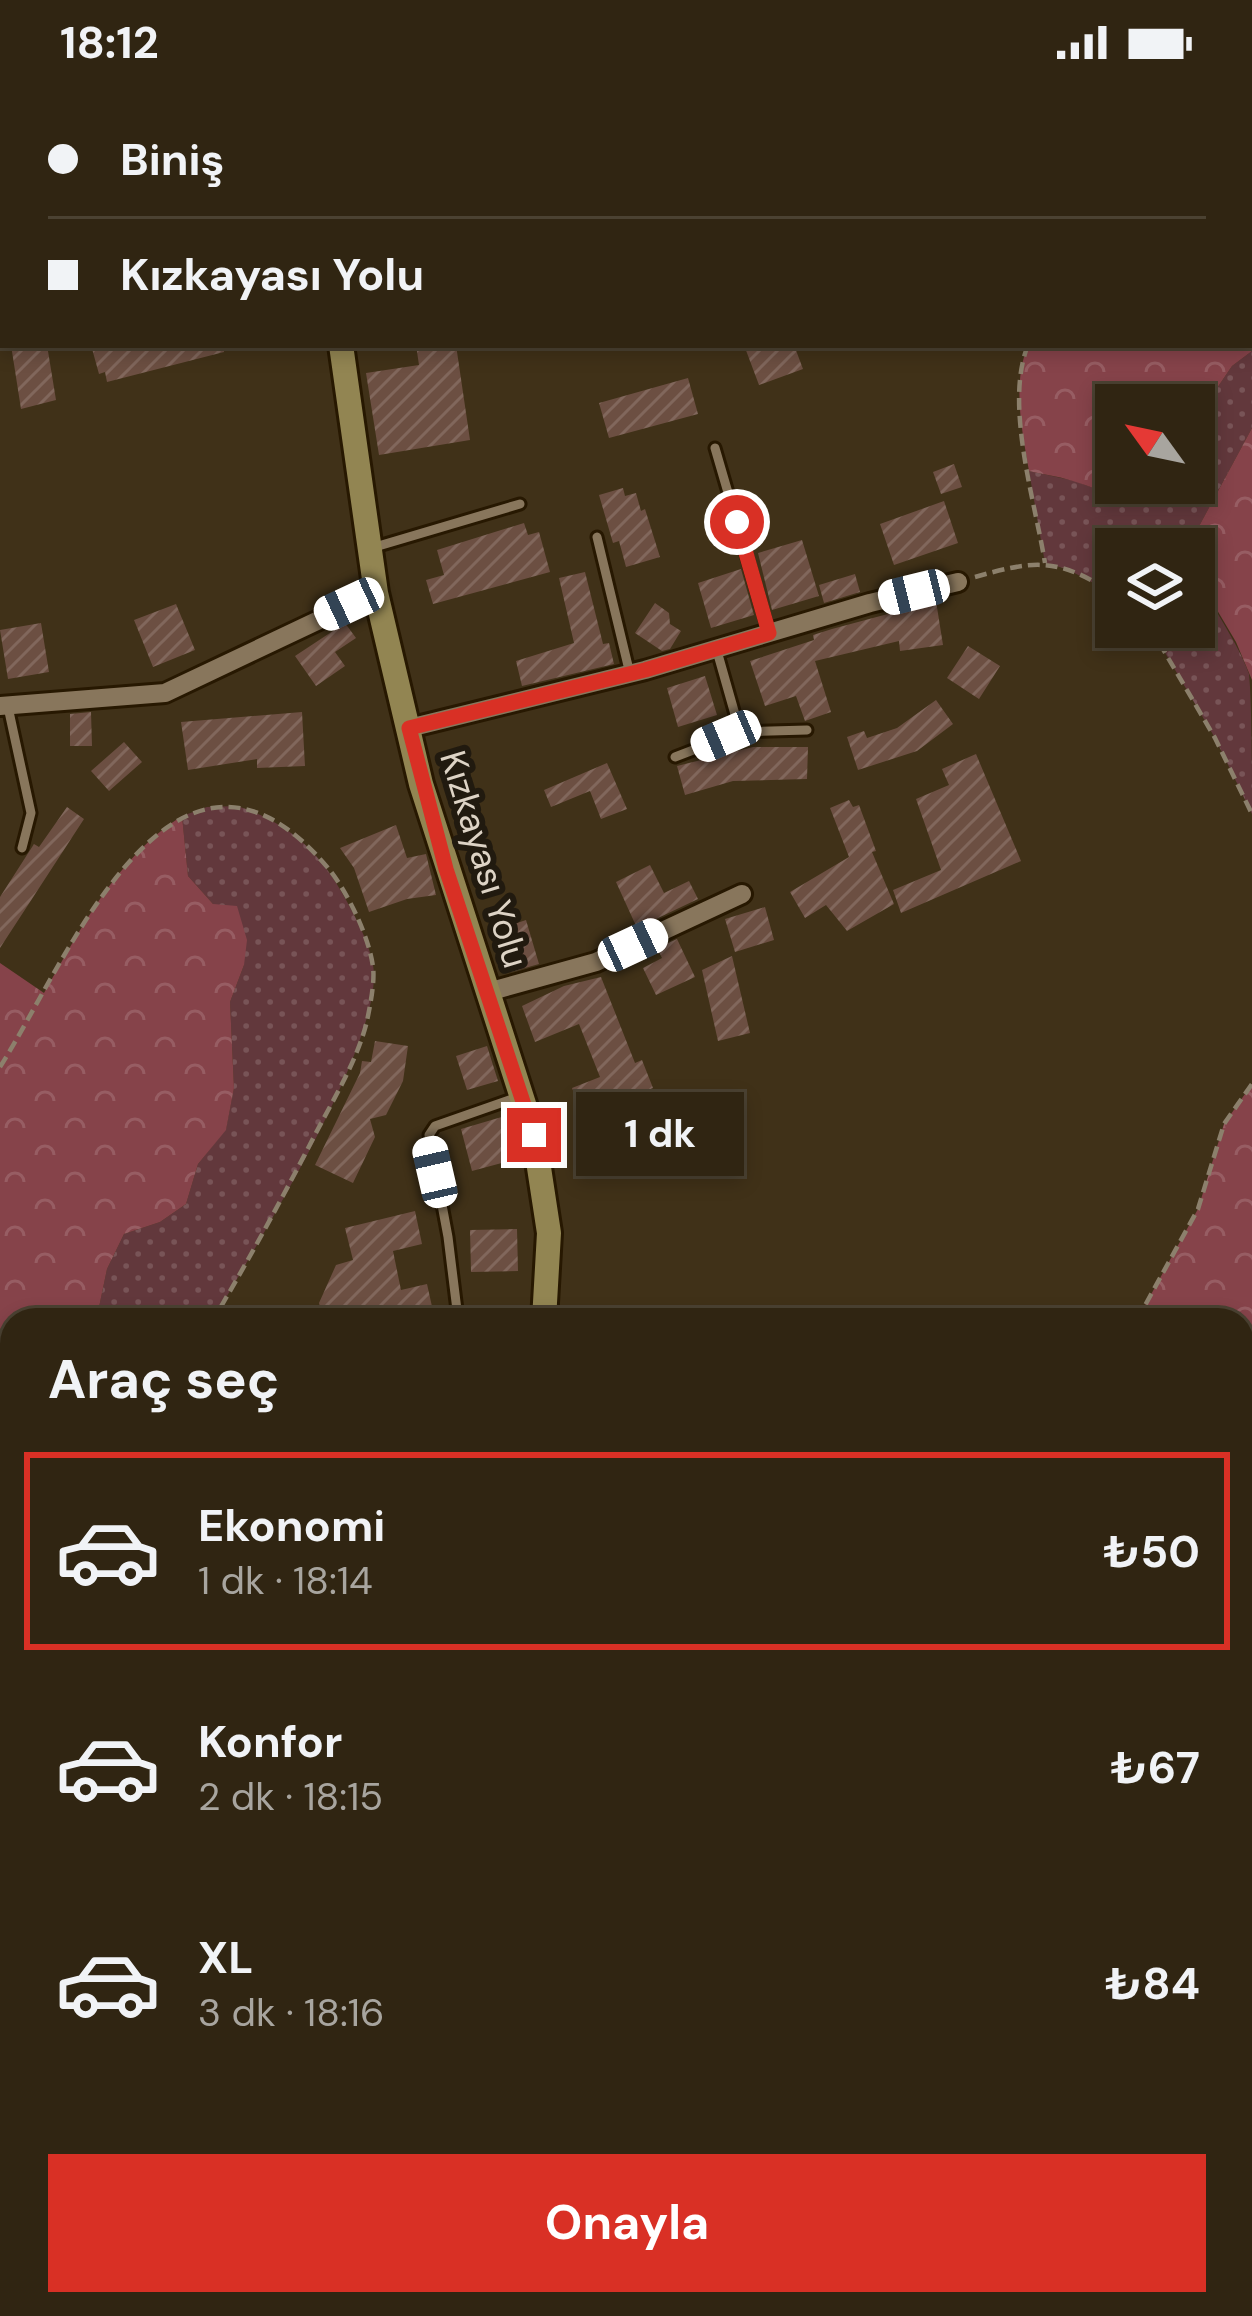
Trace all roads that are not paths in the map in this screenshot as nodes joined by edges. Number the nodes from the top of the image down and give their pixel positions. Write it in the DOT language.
graph roads {
  1 [pos="341,348"];
  2 [pos="715,448"];
  3 [pos="520,504"];
  4 [pos="597,537"];
  5 [pos="370,549"];
  6 [pos="958,582"];
  7 [pos="376,593"];
  8 [pos="769,633"];
  9 [pos="717,650"];
  10 [pos="630,674"];
  11 [pos="4,706"];
  12 [pos="409,728"];
  13 [pos="806,730"];
  14 [pos="740,732"];
  15 [pos="675,758"];
  16 [pos="22,848"];
  17 [pos="742,894"];
  18 [pos="488,992"];
  19 [pos="521,1096"];
  20 [pos="457,1308"];
  21 [pos="545,1308"];
  1 -- 5 [label="street, Kızkayası Yolu"];
  2 -- 8 [label="lane"];
  3 -- 5 [label="lane"];
  4 -- 10 [label="lane"];
  5 -- 7 [label="street, Kızkayası Yolu"];
  6 -- 8 [label="street"];
  7 -- 11 [label="street"];
  7 -- 12 [label="street, Kızkayası Yolu"];
  8 -- 9 [label="street"];
  9 -- 10 [label="street"];
  9 -- 14 [label="lane"];
  10 -- 12 [label="street"];
  11 -- 16 [label="lane"];
  12 -- 18 [label="street, Kızkayası Yolu"];
  13 -- 14 [label="lane"];
  14 -- 15 [label="lane"];
  17 -- 18 [label="street"];
  18 -- 19 [label="street, Kızkayası Yolu"];
  19 -- 20 [label="lane"];
  19 -- 21 [label="street, Kızkayası Yolu"];
}
